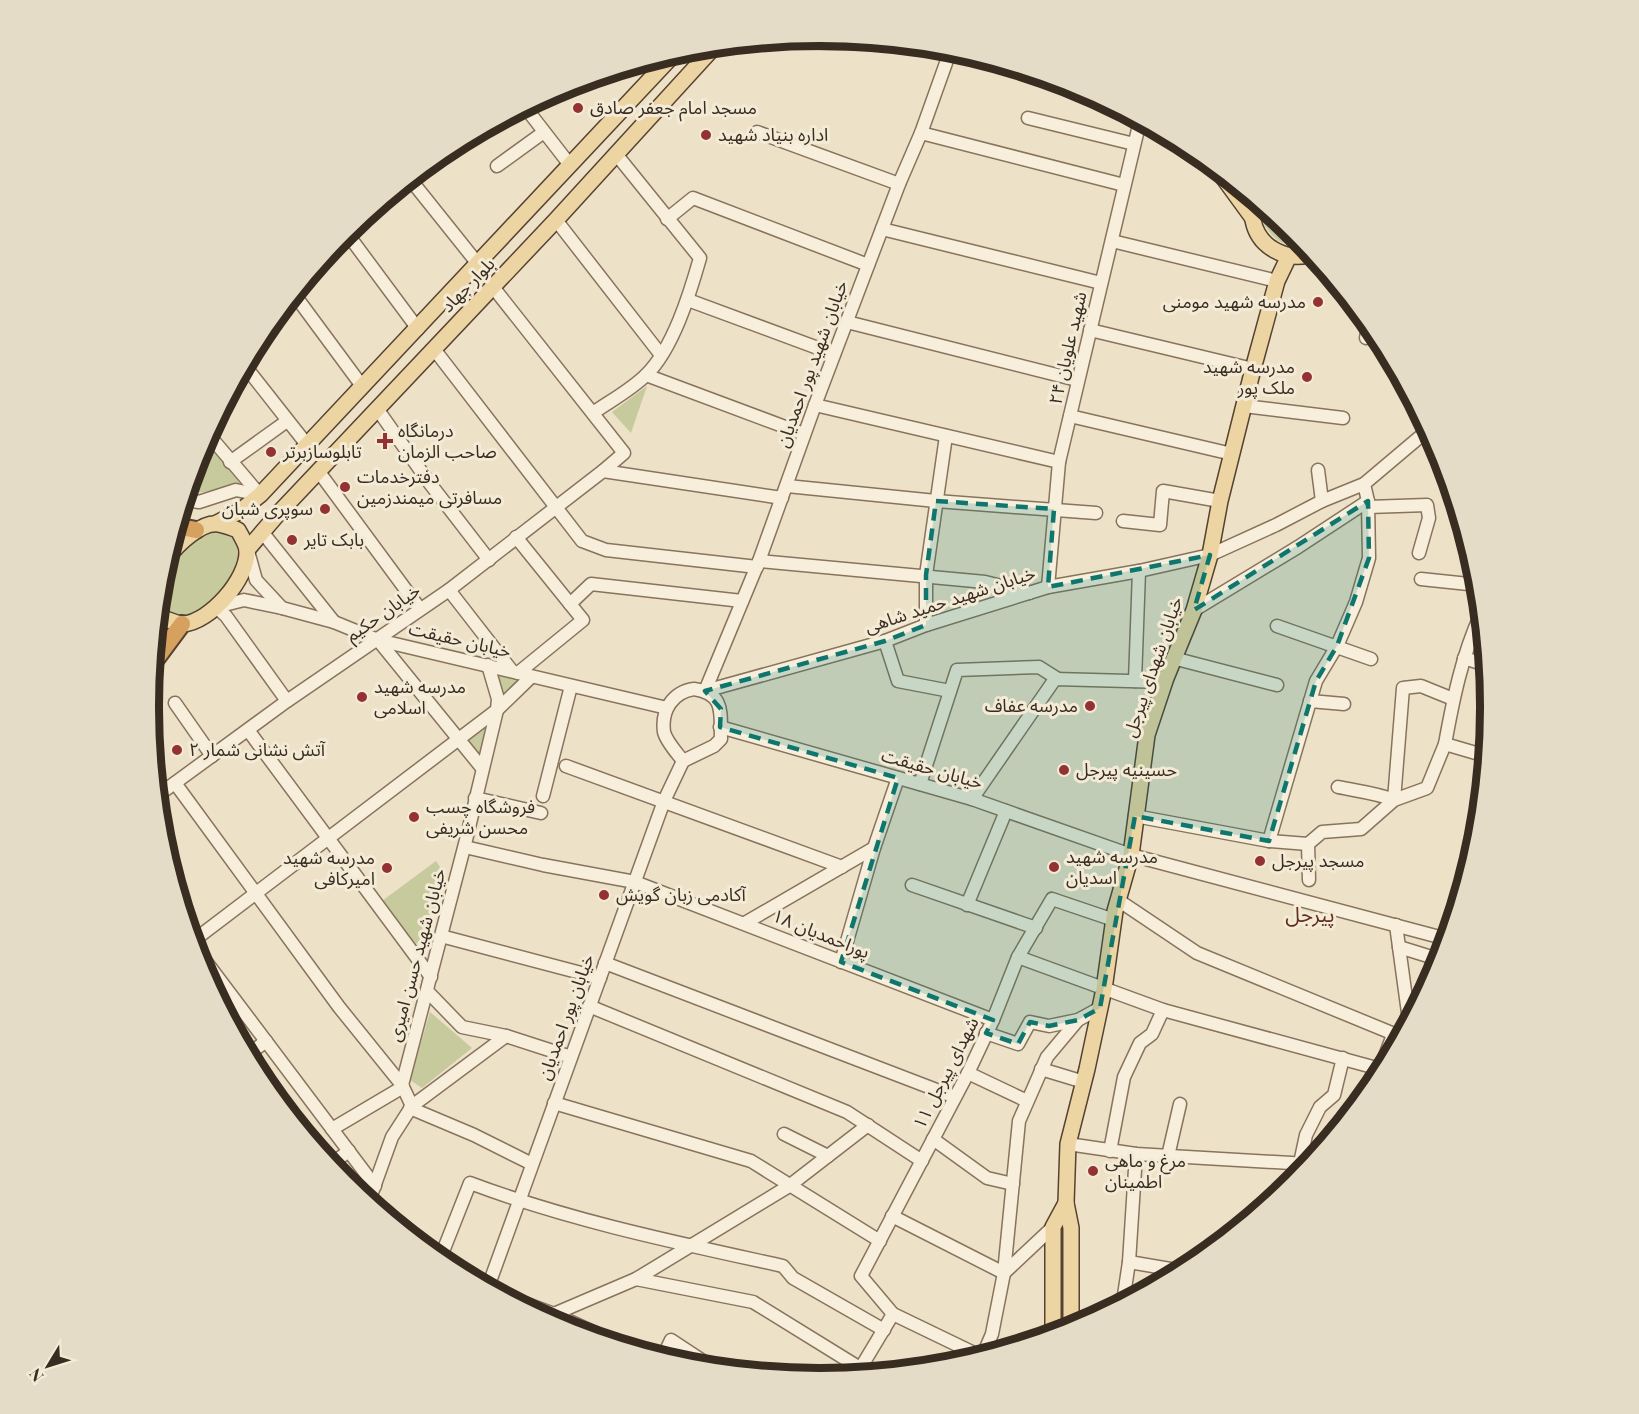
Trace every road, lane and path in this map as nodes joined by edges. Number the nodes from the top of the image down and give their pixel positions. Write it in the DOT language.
graph roads {
  1 [pos="705,57"];
  2 [pos="947,59"];
  3 [pos="679,62"];
  4 [pos="664,65"];
  5 [pos="688,74"];
  6 [pos="530,114"];
  7 [pos="1028,118"];
  8 [pos="1138,129"];
  9 [pos="544,132"];
  10 [pos="757,132"];
  11 [pos="921,133"];
  12 [pos="1134,144"];
  13 [pos="616,154"];
  14 [pos="570,165"];
  15 [pos="497,166"];
  16 [pos="899,184"];
  17 [pos="1124,184"];
  18 [pos="415,185"];
  19 [pos="1235,194"];
  20 [pos="1254,209"];
  21 [pos="1252,217"];
  22 [pos="667,219"];
  23 [pos="556,220"];
  24 [pos="882,229"];
  25 [pos="352,240"];
  26 [pos="1112,241"];
  27 [pos="1289,256"];
  28 [pos="1302,257"];
  29 [pos="478,264"];
  30 [pos="868,265"];
  31 [pos="1277,281"];
  32 [pos="1101,283"];
  33 [pos="493,287"];
  34 [pos="688,300"];
  35 [pos="299,301"];
  36 [pos="847,322"];
  37 [pos="417,329"];
  38 [pos="1090,330"];
  39 [pos="434,349"];
  40 [pos="834,354"];
  41 [pos="661,355"];
  42 [pos="1253,369"];
  43 [pos="250,372"];
  44 [pos="646,375"];
  45 [pos="1077,380"];
  46 [pos="362,386"];
  47 [pos="814,405"];
  48 [pos="1244,406"];
  49 [pos="378,410"];
  50 [pos="592,412"];
  51 [pos="1071,416"];
  52 [pos="1343,418"];
  53 [pos="287,421"];
  54 [pos="804,434"];
  55 [pos="946,436"];
  56 [pos="1421,436"];
  57 [pos="214,442"];
  58 [pos="308,446"];
  59 [pos="1232,454"];
  60 [pos="230,462"];
  61 [pos="1059,462"];
  62 [pos="1318,470"];
  63 [pos="603,471"];
  64 [pos="319,472"];
  65 [pos="1364,484"];
  66 [pos="787,486"];
  67 [pos="260,495"];
  68 [pos="782,498"];
  69 [pos="192,501"];
  70 [pos="936,501"];
  71 [pos="1220,501"];
  72 [pos="1322,501"];
  73 [pos="1368,504"];
  74 [pos="555,508"];
  75 [pos="1054,509"];
  76 [pos="1096,513"];
  77 [pos="1123,521"];
  78 [pos="217,523"];
  79 [pos="184,528"];
  80 [pos="196,530"];
  81 [pos="263,533"];
  82 [pos="516,537"];
  83 [pos="180,543"];
  84 [pos="248,550"];
  85 [pos="1419,553"];
  86 [pos="1210,555"];
  87 [pos="489,560"];
  88 [pos="758,564"];
  89 [pos="1140,572"];
  90 [pos="926,575"];
  91 [pos="1421,579"];
  92 [pos="1468,584"];
  93 [pos="1048,587"];
  94 [pos="449,590"];
  95 [pos="1030,594"];
  96 [pos="742,601"];
  97 [pos="570,604"];
  98 [pos="216,607"];
  99 [pos="282,608"];
  100 [pos="420,609"];
  101 [pos="1194,610"];
  102 [pos="165,619"];
  103 [pos="334,622"];
  104 [pos="182,624"];
  105 [pos="926,625"];
  106 [pos="1277,626"];
  107 [pos="1475,631"];
  108 [pos="378,640"];
  109 [pos="885,641"];
  110 [pos="1337,646"];
  111 [pos="161,652"];
  112 [pos="1173,658"];
  113 [pos="1371,658"];
  114 [pos="1464,658"];
  115 [pos="1479,663"];
  116 [pos="488,665"];
  117 [pos="515,672"];
  118 [pos="531,677"];
  119 [pos="1056,679"];
  120 [pos="1135,681"];
  121 [pos="1165,682"];
  122 [pos="570,686"];
  123 [pos="1277,686"];
  124 [pos="705,691"];
  125 [pos="950,691"];
  126 [pos="1453,699"];
  127 [pos="287,701"];
  128 [pos="1310,701"];
  129 [pos="175,703"];
  130 [pos="1344,704"];
  131 [pos="667,708"];
  132 [pos="496,710"];
  133 [pos="720,726"];
  134 [pos="248,730"];
  135 [pos="458,738"];
  136 [pos="1445,744"];
  137 [pos="1479,754"];
  138 [pos="212,756"];
  139 [pos="683,761"];
  140 [pos="566,766"];
  141 [pos="482,768"];
  142 [pos="898,778"];
  143 [pos="175,783"];
  144 [pos="920,784"];
  145 [pos="1338,787"];
  146 [pos="165,790"];
  147 [pos="543,795"];
  148 [pos="476,798"];
  149 [pos="972,799"];
  150 [pos="1395,800"];
  151 [pos="664,801"];
  152 [pos="1006,811"];
  153 [pos="542,813"];
  154 [pos="1135,816"];
  155 [pos="328,838"];
  156 [pos="1269,841"];
  157 [pos="1308,844"];
  158 [pos="465,847"];
  159 [pos="874,848"];
  160 [pos="1131,855"];
  161 [pos="842,867"];
  162 [pos="1309,880"];
  163 [pos="635,882"];
  164 [pos="912,885"];
  165 [pos="256,892"];
  166 [pos="1118,900"];
  167 [pos="967,904"];
  168 [pos="1114,920"];
  169 [pos="744,923"];
  170 [pos="1396,926"];
  171 [pos="1036,928"];
  172 [pos="200,936"];
  173 [pos="441,936"];
  174 [pos="1438,937"];
  175 [pos="1399,947"];
  176 [pos="1018,957"];
  177 [pos="1431,957"];
  178 [pos="841,962"];
  179 [pos="605,963"];
  180 [pos="431,977"];
  181 [pos="600,978"];
  182 [pos="221,986"];
  183 [pos="1104,989"];
  184 [pos="427,991"];
  185 [pos="589,1006"];
  186 [pos="1408,1007"];
  187 [pos="1100,1008"];
  188 [pos="1163,1010"];
  189 [pos="993,1020"];
  190 [pos="1078,1020"];
  191 [pos="986,1033"];
  192 [pos="1393,1035"];
  193 [pos="506,1036"];
  194 [pos="266,1041"];
  195 [pos="255,1050"];
  196 [pos="571,1057"];
  197 [pos="1343,1058"];
  198 [pos="1373,1067"];
  199 [pos="1041,1070"];
  200 [pos="968,1073"];
  201 [pos="1084,1082"];
  202 [pos="402,1086"];
  203 [pos="955,1097"];
  204 [pos="1027,1101"];
  205 [pos="554,1103"];
  206 [pos="1180,1104"];
  207 [pos="411,1107"];
  208 [pos="868,1125"];
  209 [pos="332,1129"];
  210 [pos="784,1134"];
  211 [pos="933,1139"];
  212 [pos="1068,1144"];
  213 [pos="349,1151"];
  214 [pos="1110,1151"];
  215 [pos="1136,1154"];
  216 [pos="1305,1155"];
  217 [pos="828,1156"];
  218 [pos="1168,1156"];
  219 [pos="338,1159"];
  220 [pos="922,1161"];
  221 [pos="532,1164"];
  222 [pos="1296,1164"];
  223 [pos="1013,1184"];
  224 [pos="375,1186"];
  225 [pos="789,1186"];
  226 [pos="372,1193"];
  227 [pos="519,1201"];
  228 [pos="1066,1203"];
  229 [pos="892,1216"];
  230 [pos="1053,1227"];
  231 [pos="880,1241"];
  232 [pos="688,1245"];
  233 [pos="444,1250"];
  234 [pos="1129,1262"];
  235 [pos="1167,1268"];
  236 [pos="1004,1273"];
  237 [pos="636,1279"];
  238 [pos="491,1280"];
  239 [pos="1124,1292"];
  240 [pos="893,1314"];
  241 [pos="562,1315"];
  242 [pos="1071,1317"];
  243 [pos="1053,1324"];
  244 [pos="884,1330"];
  245 [pos="987,1346"];
  246 [pos="666,1349"];
  247 [pos="969,1350"];
  248 [pos="694,1356"];
  249 [pos="853,1366"];
  250 [pos="865,1366"];
  1 -- 5 [label="main road, بلوار جهاد"];
  2 -- 11 [label="street, خیابان شهید پور احمدیان"];
  3 -- 5 [label="main road"];
  4 -- 14 [label="main road, بلوار جهاد"];
  5 -- 13 [label="main road, بلوار جهاد"];
  6 -- 9 [label="street"];
  7 -- 12 [label="street"];
  8 -- 12 [label="street, شهید علویان ۲۴"];
  9 -- 14 [label="street"];
  9 -- 15 [label="street"];
  10 -- 16 [label="street"];
  11 -- 16 [label="street, خیابان شهید پور احمدیان"];
  11 -- 17 [label="street"];
  12 -- 17 [label="street, شهید علویان ۲۴"];
  13 -- 22 [label="street"];
  13 -- 23 [label="main road, بلوار جهاد"];
  14 -- 29 [label="main road, بلوار جهاد"];
  16 -- 24 [label="street, خیابان شهید پور احمدیان"];
  17 -- 26 [label="street, شهید علویان ۲۴"];
  18 -- 29 [label="street"];
  19 -- 21 [label="main road"];
  20 -- 21 [label="main road"];
  21 -- 27 [label="main road"];
  22 -- 30 [label="street"];
  22 -- 34 [label="street"];
  23 -- 33 [label="main road, بلوار جهاد"];
  23 -- 41 [label="street"];
  24 -- 30 [label="street, خیابان شهید پور احمدیان"];
  24 -- 32 [label="street"];
  25 -- 37 [label="street"];
  26 -- 31 [label="street"];
  26 -- 32 [label="street, شهید علویان ۲۴"];
  27 -- 28 [label="main road"];
  27 -- 31 [label="main road, خیابان شهدای پیرجل"];
  29 -- 37 [label="main road, بلوار جهاد"];
  30 -- 36 [label="street, خیابان شهید پور احمدیان"];
  31 -- 42 [label="main road, خیابان شهدای پیرجل"];
  32 -- 38 [label="street, شهید علویان ۲۴"];
  33 -- 39 [label="main road, بلوار جهاد"];
  33 -- 50 [label="street"];
  34 -- 40 [label="street"];
  34 -- 41 [label="street"];
  35 -- 46 [label="street"];
  36 -- 40 [label="street, خیابان شهید پور احمدیان"];
  36 -- 45 [label="street"];
  37 -- 46 [label="main road, بلوار جهاد"];
  38 -- 42 [label="street"];
  38 -- 45 [label="street, شهید علویان ۲۴"];
  39 -- 49 [label="main road, بلوار جهاد"];
  39 -- 74 [label="street"];
  40 -- 47 [label="street, خیابان شهید پور احمدیان"];
  41 -- 44 [label="street"];
  42 -- 48 [label="main road, خیابان شهدای پیرجل"];
  43 -- 53 [label="street"];
  44 -- 50 [label="street"];
  44 -- 54 [label="street"];
  45 -- 51 [label="street, شهید علویان ۲۴"];
  46 -- 58 [label="main road, بلوار جهاد"];
  47 -- 54 [label="street, خیابان شهید پور احمدیان"];
  47 -- 55 [label="street"];
  48 -- 52 [label="street"];
  48 -- 59 [label="main road, خیابان شهدای پیرجل"];
  49 -- 64 [label="main road, بلوار جهاد"];
  49 -- 87 [label="street"];
  50 -- 63 [label="street, خیابان حکیم"];
  51 -- 59 [label="street"];
  51 -- 61 [label="street, شهید علویان ۲۴"];
  53 -- 58 [label="street"];
  53 -- 60 [label="street"];
  54 -- 66 [label="street, خیابان شهید پور احمدیان"];
  55 -- 61 [label="street"];
  55 -- 70 [label="street"];
  56 -- 65 [label="street, خیابان شهید حمید شاهی"];
  57 -- 60 [label="street"];
  58 -- 67 [label="main road, بلوار جهاد"];
  59 -- 71 [label="main road, خیابان شهدای پیرجل"];
  60 -- 67 [label="street"];
  61 -- 75 [label="street, شهید علویان ۲۴"];
  62 -- 72 [label="street"];
  63 -- 68 [label="street"];
  63 -- 74 [label="street, خیابان حکیم"];
  64 -- 81 [label="main road, بلوار جهاد"];
  64 -- 100 [label="street"];
  65 -- 72 [label="street, خیابان شهید حمید شاهی"];
  65 -- 73 [label="street"];
  66 -- 68 [label="street, خیابان شهید پور احمدیان"];
  66 -- 70 [label="street"];
  67 -- 69 [label="street"];
  67 -- 78 [label="main road, بلوار جهاد"];
  68 -- 88 [label="street, خیابان شهید پور احمدیان"];
  70 -- 75 [label="street"];
  70 -- 90 [label="street"];
  71 -- 77 [label="street"];
  71 -- 86 [label="main road, خیابان شهدای پیرجل"];
  72 -- 86 [label="street, خیابان شهید حمید شاهی"];
  73 -- 85 [label="street"];
  73 -- 101 [label="street"];
  73 -- 110 [label="street"];
  74 -- 82 [label="street, خیابان حکیم"];
  74 -- 88 [label="street"];
  75 -- 76 [label="street"];
  75 -- 93 [label="street, شهید علویان ۲۴"];
  78 -- 80 [label="main road, بلوار جهاد"];
  78 -- 84 [label="main road"];
  79 -- 80 [label="highway"];
  80 -- 83 [label="main road"];
  81 -- 84 [label="main road, بلوار جهاد"];
  81 -- 103 [label="street"];
  82 -- 87 [label="street, خیابان حکیم"];
  82 -- 97 [label="street"];
  84 -- 98 [label="main road"];
  84 -- 99 [label="street"];
  86 -- 89 [label="street, خیابان شهید حمید شاهی"];
  86 -- 101 [label="main road, خیابان شهدای پیرجل"];
  87 -- 94 [label="street, خیابان حکیم"];
  88 -- 90 [label="street"];
  88 -- 96 [label="street, خیابان شهید پور احمدیان"];
  89 -- 93 [label="street, خیابان شهید حمید شاهی"];
  89 -- 120 [label="street"];
  90 -- 95 [label="street"];
  90 -- 105 [label="street"];
  91 -- 92 [label="street"];
  93 -- 95 [label="street, خیابان شهید حمید شاهی"];
  94 -- 100 [label="street, خیابان حکیم"];
  94 -- 117 [label="street"];
  95 -- 105 [label="street, خیابان شهید حمید شاهی"];
  96 -- 97 [label="street"];
  96 -- 124 [label="street, خیابان شهید پور احمدیان"];
  97 -- 117 [label="street"];
  98 -- 99 [label="street, خیابان حقیقت"];
  98 -- 104 [label="main road"];
  98 -- 127 [label="street"];
  99 -- 103 [label="street, خیابان حقیقت"];
  100 -- 108 [label="street, خیابان حکیم"];
  101 -- 112 [label="main road, خیابان شهدای پیرجل"];
  102 -- 104 [label="main road"];
  103 -- 108 [label="street, خیابان حقیقت"];
  104 -- 111 [label="highway"];
  105 -- 109 [label="street, خیابان شهید حمید شاهی"];
  106 -- 110 [label="street"];
  107 -- 114 [label="street"];
  108 -- 116 [label="street, خیابان حقیقت"];
  108 -- 127 [label="street, خیابان حکیم"];
  108 -- 135 [label="street"];
  109 -- 124 [label="street, خیابان شهید حمید شاهی"];
  109 -- 125 [label="street"];
  110 -- 113 [label="street"];
  110 -- 128 [label="street"];
  112 -- 121 [label="main road, خیابان شهدای پیرجل"];
  112 -- 123 [label="street"];
  114 -- 115 [label="street"];
  114 -- 126 [label="street"];
  116 -- 117 [label="street, خیابان حقیقت"];
  116 -- 132 [label="street"];
  117 -- 118 [label="street, خیابان حقیقت"];
  118 -- 122 [label="street, خیابان حقیقت"];
  118 -- 132 [label="street"];
  119 -- 120 [label="street"];
  119 -- 125 [label="street"];
  119 -- 149 [label="street"];
  120 -- 121 [label="street"];
  121 -- 154 [label="main road, خیابان شهدای پیرجل"];
  122 -- 131 [label="street, خیابان حقیقت"];
  122 -- 147 [label="street"];
  124 -- 131 [label="street"];
  124 -- 133 [label="street"];
  125 -- 144 [label="street"];
  126 -- 136 [label="street"];
  126 -- 150 [label="street"];
  127 -- 134 [label="street, خیابان حکیم"];
  128 -- 130 [label="street"];
  128 -- 156 [label="street"];
  129 -- 138 [label="street"];
  131 -- 139 [label="street"];
  132 -- 135 [label="street"];
  132 -- 141 [label="street, خیابان شهید حسن امیری"];
  133 -- 139 [label="street"];
  133 -- 142 [label="street, خیابان حقیقت"];
  134 -- 138 [label="street, خیابان حکیم"];
  134 -- 155 [label="street"];
  135 -- 141 [label="street"];
  135 -- 155 [label="street"];
  136 -- 137 [label="street"];
  136 -- 150 [label="street"];
  138 -- 143 [label="street, خیابان حکیم"];
  139 -- 151 [label="street, خیابان پور احمدیان"];
  140 -- 151 [label="street"];
  141 -- 148 [label="street, خیابان شهید حسن امیری"];
  142 -- 144 [label="street, خیابان حقیقت"];
  142 -- 159 [label="street"];
  143 -- 146 [label="street, خیابان حکیم"];
  143 -- 165 [label="street"];
  144 -- 149 [label="street, خیابان حقیقت"];
  145 -- 150 [label="street"];
  148 -- 153 [label="street"];
  148 -- 158 [label="street, خیابان شهید حسن امیری"];
  149 -- 152 [label="street, خیابان حقیقت"];
  150 -- 157 [label="street"];
  151 -- 161 [label="street"];
  151 -- 163 [label="street, خیابان پور احمدیان"];
  152 -- 160 [label="street, خیابان حقیقت"];
  152 -- 167 [label="street"];
  154 -- 156 [label="street"];
  154 -- 160 [label="main road, خیابان شهدای پیرجل"];
  155 -- 165 [label="street"];
  155 -- 180 [label="street"];
  156 -- 157 [label="street"];
  157 -- 162 [label="street"];
  158 -- 163 [label="street, پوراحمدیان ۱۸"];
  158 -- 173 [label="street, خیابان شهید حسن امیری"];
  159 -- 161 [label="street"];
  159 -- 178 [label="street"];
  160 -- 166 [label="main road, خیابان شهدای پیرجل"];
  160 -- 170 [label="street, خیابان حقیقت"];
  161 -- 169 [label="street"];
  163 -- 169 [label="street, پوراحمدیان ۱۸"];
  163 -- 179 [label="street, خیابان پور احمدیان"];
  164 -- 167 [label="street"];
  165 -- 172 [label="street"];
  165 -- 202 [label="street"];
  166 -- 168 [label="main road, خیابان شهدای پیرجل"];
  166 -- 192 [label="street"];
  167 -- 171 [label="street"];
  168 -- 171 [label="street, شهدای پیرجل ۱۱"];
  168 -- 183 [label="main road, خیابان شهدای پیرجل"];
  169 -- 178 [label="street, پوراحمدیان ۱۸"];
  170 -- 174 [label="street, خیابان حقیقت"];
  170 -- 175 [label="street"];
  171 -- 176 [label="street, شهدای پیرجل ۱۱"];
  173 -- 180 [label="street, خیابان شهید حسن امیری"];
  173 -- 181 [label="street"];
  175 -- 177 [label="street"];
  175 -- 186 [label="street"];
  176 -- 183 [label="street"];
  176 -- 189 [label="street, شهدای پیرجل ۱۱"];
  178 -- 189 [label="street, پوراحمدیان ۱۸"];
  179 -- 181 [label="street, خیابان پور احمدیان"];
  179 -- 203 [label="street"];
  180 -- 184 [label="street, خیابان شهید حسن امیری"];
  181 -- 185 [label="street, خیابان پور احمدیان"];
  182 -- 194 [label="street"];
  183 -- 187 [label="main road, خیابان شهدای پیرجل"];
  183 -- 188 [label="street"];
  184 -- 193 [label="street"];
  184 -- 202 [label="street, خیابان شهید حسن امیری"];
  185 -- 196 [label="street, خیابان پور احمدیان"];
  185 -- 208 [label="street"];
  187 -- 190 [label="street"];
  187 -- 201 [label="main road, خیابان شهدای پیرجل"];
  188 -- 197 [label="street"];
  188 -- 214 [label="street"];
  189 -- 191 [label="street, شهدای پیرجل ۱۱"];
  190 -- 191 [label="street"];
  190 -- 199 [label="street"];
  191 -- 200 [label="street, شهدای پیرجل ۱۱"];
  193 -- 196 [label="street"];
  193 -- 207 [label="street"];
  194 -- 195 [label="street"];
  194 -- 209 [label="street"];
  196 -- 205 [label="street, خیابان پور احمدیان"];
  197 -- 198 [label="street"];
  197 -- 216 [label="street"];
  199 -- 201 [label="street"];
  199 -- 204 [label="street"];
  200 -- 203 [label="street, شهدای پیرجل ۱۱"];
  200 -- 204 [label="street"];
  201 -- 212 [label="main road, خیابان شهدای پیرجل"];
  202 -- 207 [label="street"];
  202 -- 209 [label="street"];
  203 -- 211 [label="street, شهدای پیرجل ۱۱"];
  204 -- 223 [label="street"];
  205 -- 221 [label="street, خیابان پور احمدیان"];
  205 -- 225 [label="street"];
  206 -- 218 [label="street"];
  207 -- 221 [label="street"];
  207 -- 224 [label="street"];
  208 -- 217 [label="street"];
  208 -- 220 [label="street"];
  209 -- 213 [label="street"];
  210 -- 217 [label="street"];
  211 -- 220 [label="street, شهدای پیرجل ۱۱"];
  211 -- 223 [label="street"];
  212 -- 214 [label="street"];
  212 -- 228 [label="main road, خیابان شهدای پیرجل"];
  213 -- 219 [label="street"];
  213 -- 224 [label="street"];
  214 -- 215 [label="street"];
  215 -- 218 [label="street"];
  215 -- 234 [label="street"];
  217 -- 225 [label="street"];
  218 -- 222 [label="street"];
  220 -- 229 [label="street, شهدای پیرجل ۱۱"];
  221 -- 227 [label="street, خیابان پور احمدیان"];
  223 -- 236 [label="street"];
  224 -- 226 [label="street"];
  225 -- 231 [label="street"];
  225 -- 232 [label="street"];
  227 -- 232 [label="street"];
  227 -- 233 [label="street"];
  227 -- 238 [label="street, خیابان پور احمدیان"];
  228 -- 230 [label="main road"];
  228 -- 242 [label="main road"];
  229 -- 231 [label="street, شهدای پیرجل ۱۱"];
  229 -- 236 [label="street"];
  230 -- 236 [label="street"];
  230 -- 243 [label="main road"];
  231 -- 240 [label="street, شهدای پیرجل ۱۱"];
  232 -- 237 [label="street"];
  232 -- 244 [label="street"];
  234 -- 235 [label="street"];
  234 -- 239 [label="street"];
  236 -- 245 [label="street"];
  237 -- 241 [label="street"];
  237 -- 249 [label="street"];
  240 -- 244 [label="street"];
  240 -- 247 [label="street"];
  244 -- 250 [label="street"];
  246 -- 248 [label="street"];
}
